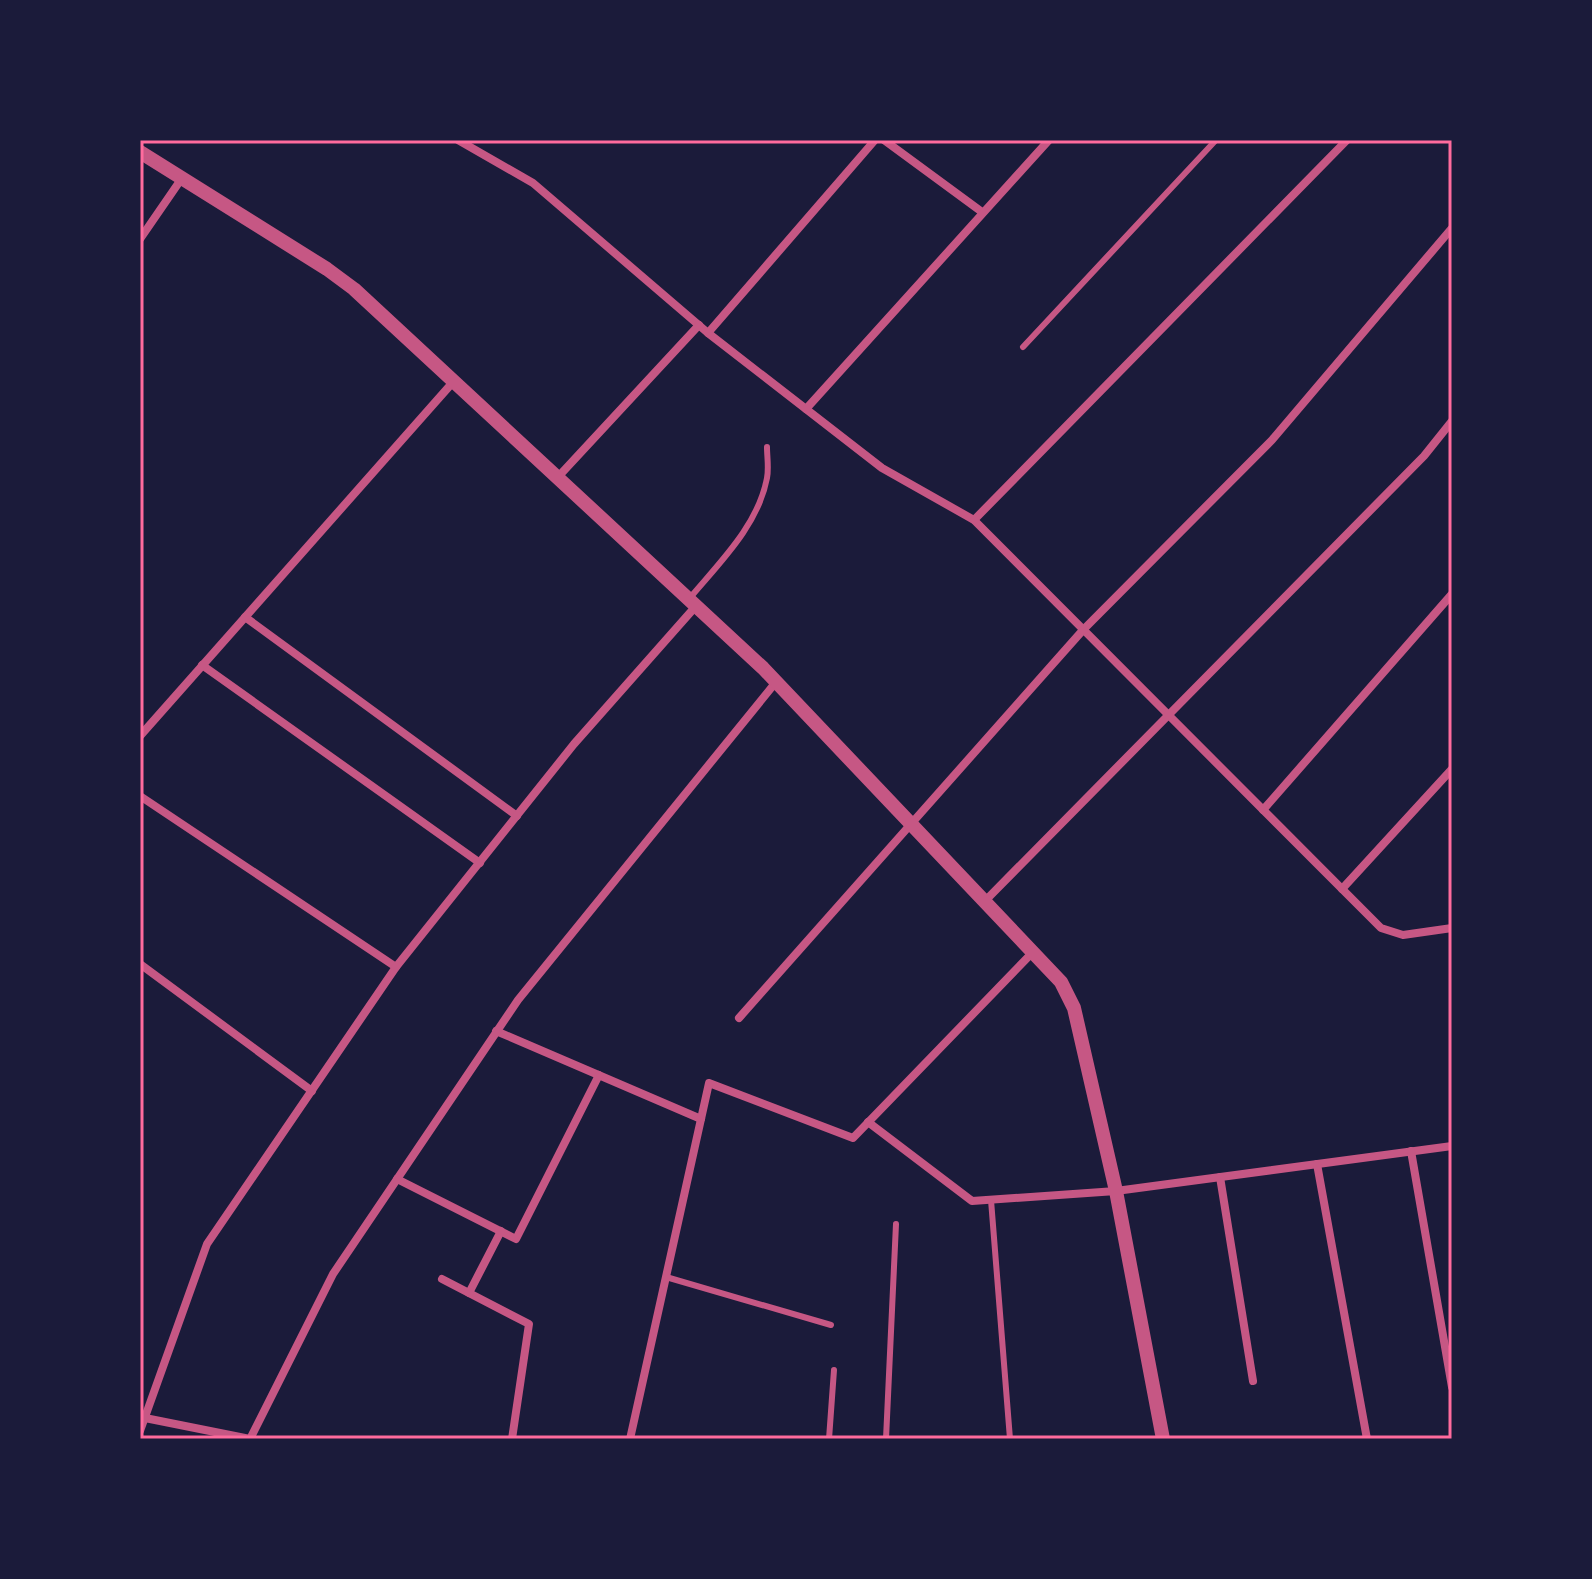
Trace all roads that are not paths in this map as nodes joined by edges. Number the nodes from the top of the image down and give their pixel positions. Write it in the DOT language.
graph roads {
  1 [pos="458,140"];
  2 [pos="875,140"];
  3 [pos="884,140"];
  4 [pos="1049,140"];
  5 [pos="1216,140"];
  6 [pos="1347,140"];
  7 [pos="140,152"];
  8 [pos="182,178"];
  9 [pos="982,212"];
  10 [pos="1452,228"];
  11 [pos="140,239"];
  12 [pos="699,325"];
  13 [pos="708,333"];
  14 [pos="1023,347"];
  15 [pos="454,381"];
  16 [pos="806,409"];
  17 [pos="1452,421"];
  18 [pos="767,447"];
  19 [pos="558,477"];
  20 [pos="974,520"];
  21 [pos="1452,594"];
  22 [pos="693,602"];
  23 [pos="245,617"];
  24 [pos="1083,630"];
  25 [pos="202,665"];
  26 [pos="776,682"];
  27 [pos="1169,716"];
  28 [pos="140,736"];
  29 [pos="1452,769"];
  30 [pos="140,796"];
  31 [pos="1263,810"];
  32 [pos="517,816"];
  33 [pos="912,825"];
  34 [pos="480,863"];
  35 [pos="1342,889"];
  36 [pos="985,901"];
  37 [pos="1452,928"];
  38 [pos="1033,952"];
  39 [pos="140,964"];
  40 [pos="396,967"];
  41 [pos="739,1018"];
  42 [pos="496,1031"];
  43 [pos="599,1075"];
  44 [pos="312,1091"];
  45 [pos="701,1119"];
  46 [pos="868,1122"];
  47 [pos="1452,1146"];
  48 [pos="1411,1151"];
  49 [pos="1317,1164"];
  50 [pos="1220,1177"];
  51 [pos="397,1179"];
  52 [pos="1116,1191"];
  53 [pos="991,1200"];
  54 [pos="896,1224"];
  55 [pos="501,1231"];
  56 [pos="666,1277"];
  57 [pos="442,1279"];
  58 [pos="469,1293"];
  59 [pos="831,1325"];
  60 [pos="834,1370"];
  61 [pos="1253,1381"];
  62 [pos="1452,1387"];
  63 [pos="145,1418"];
  64 [pos="140,1431"];
  65 [pos="250,1439"];
  66 [pos="512,1439"];
  67 [pos="630,1439"];
  68 [pos="829,1439"];
  69 [pos="886,1439"];
  70 [pos="1010,1439"];
  71 [pos="1163,1439"];
  72 [pos="1367,1439"];
  1 -- 12 [label="street"];
  2 -- 13 [label="street"];
  3 -- 9 [label="street"];
  4 -- 9 [label="street"];
  5 -- 14 [label="lane"];
  6 -- 20 [label="street"];
  7 -- 8 [label="street"];
  8 -- 11 [label="street"];
  8 -- 15 [label="street"];
  9 -- 16 [label="street"];
  10 -- 24 [label="street"];
  12 -- 13 [label="street"];
  12 -- 19 [label="street"];
  13 -- 16 [label="street"];
  15 -- 19 [label="street"];
  15 -- 23 [label="street"];
  16 -- 20 [label="street"];
  17 -- 27 [label="street"];
  18 -- 22 [label="lane"];
  19 -- 22 [label="street"];
  20 -- 24 [label="street"];
  21 -- 31 [label="street"];
  22 -- 26 [label="street"];
  22 -- 32 [label="street"];
  23 -- 25 [label="street"];
  23 -- 32 [label="street"];
  24 -- 27 [label="street"];
  24 -- 33 [label="street"];
  25 -- 28 [label="street"];
  25 -- 34 [label="street"];
  26 -- 33 [label="street"];
  26 -- 42 [label="street"];
  27 -- 31 [label="street"];
  27 -- 36 [label="street"];
  29 -- 35 [label="street"];
  30 -- 40 [label="street"];
  31 -- 35 [label="street"];
  32 -- 34 [label="street"];
  33 -- 36 [label="street"];
  33 -- 41 [label="street"];
  34 -- 40 [label="street"];
  35 -- 37 [label="street"];
  36 -- 38 [label="street"];
  38 -- 46 [label="street"];
  38 -- 52 [label="street"];
  39 -- 44 [label="street"];
  40 -- 44 [label="street"];
  42 -- 43 [label="street"];
  42 -- 51 [label="street"];
  43 -- 45 [label="street"];
  43 -- 55 [label="street"];
  44 -- 63 [label="street"];
  45 -- 46 [label="street"];
  45 -- 56 [label="street"];
  46 -- 53 [label="street"];
  47 -- 48 [label="street"];
  48 -- 49 [label="street"];
  48 -- 62 [label="street"];
  49 -- 50 [label="street"];
  49 -- 72 [label="street"];
  50 -- 52 [label="street"];
  50 -- 61 [label="street"];
  51 -- 55 [label="street"];
  51 -- 65 [label="street"];
  52 -- 53 [label="street"];
  52 -- 71 [label="street"];
  53 -- 70 [label="lane"];
  54 -- 69 [label="lane"];
  55 -- 58 [label="street"];
  56 -- 59 [label="lane"];
  56 -- 67 [label="street"];
  57 -- 58 [label="street"];
  58 -- 66 [label="street"];
  60 -- 68 [label="lane"];
  63 -- 64 [label="street"];
  63 -- 65 [label="street"];
}
